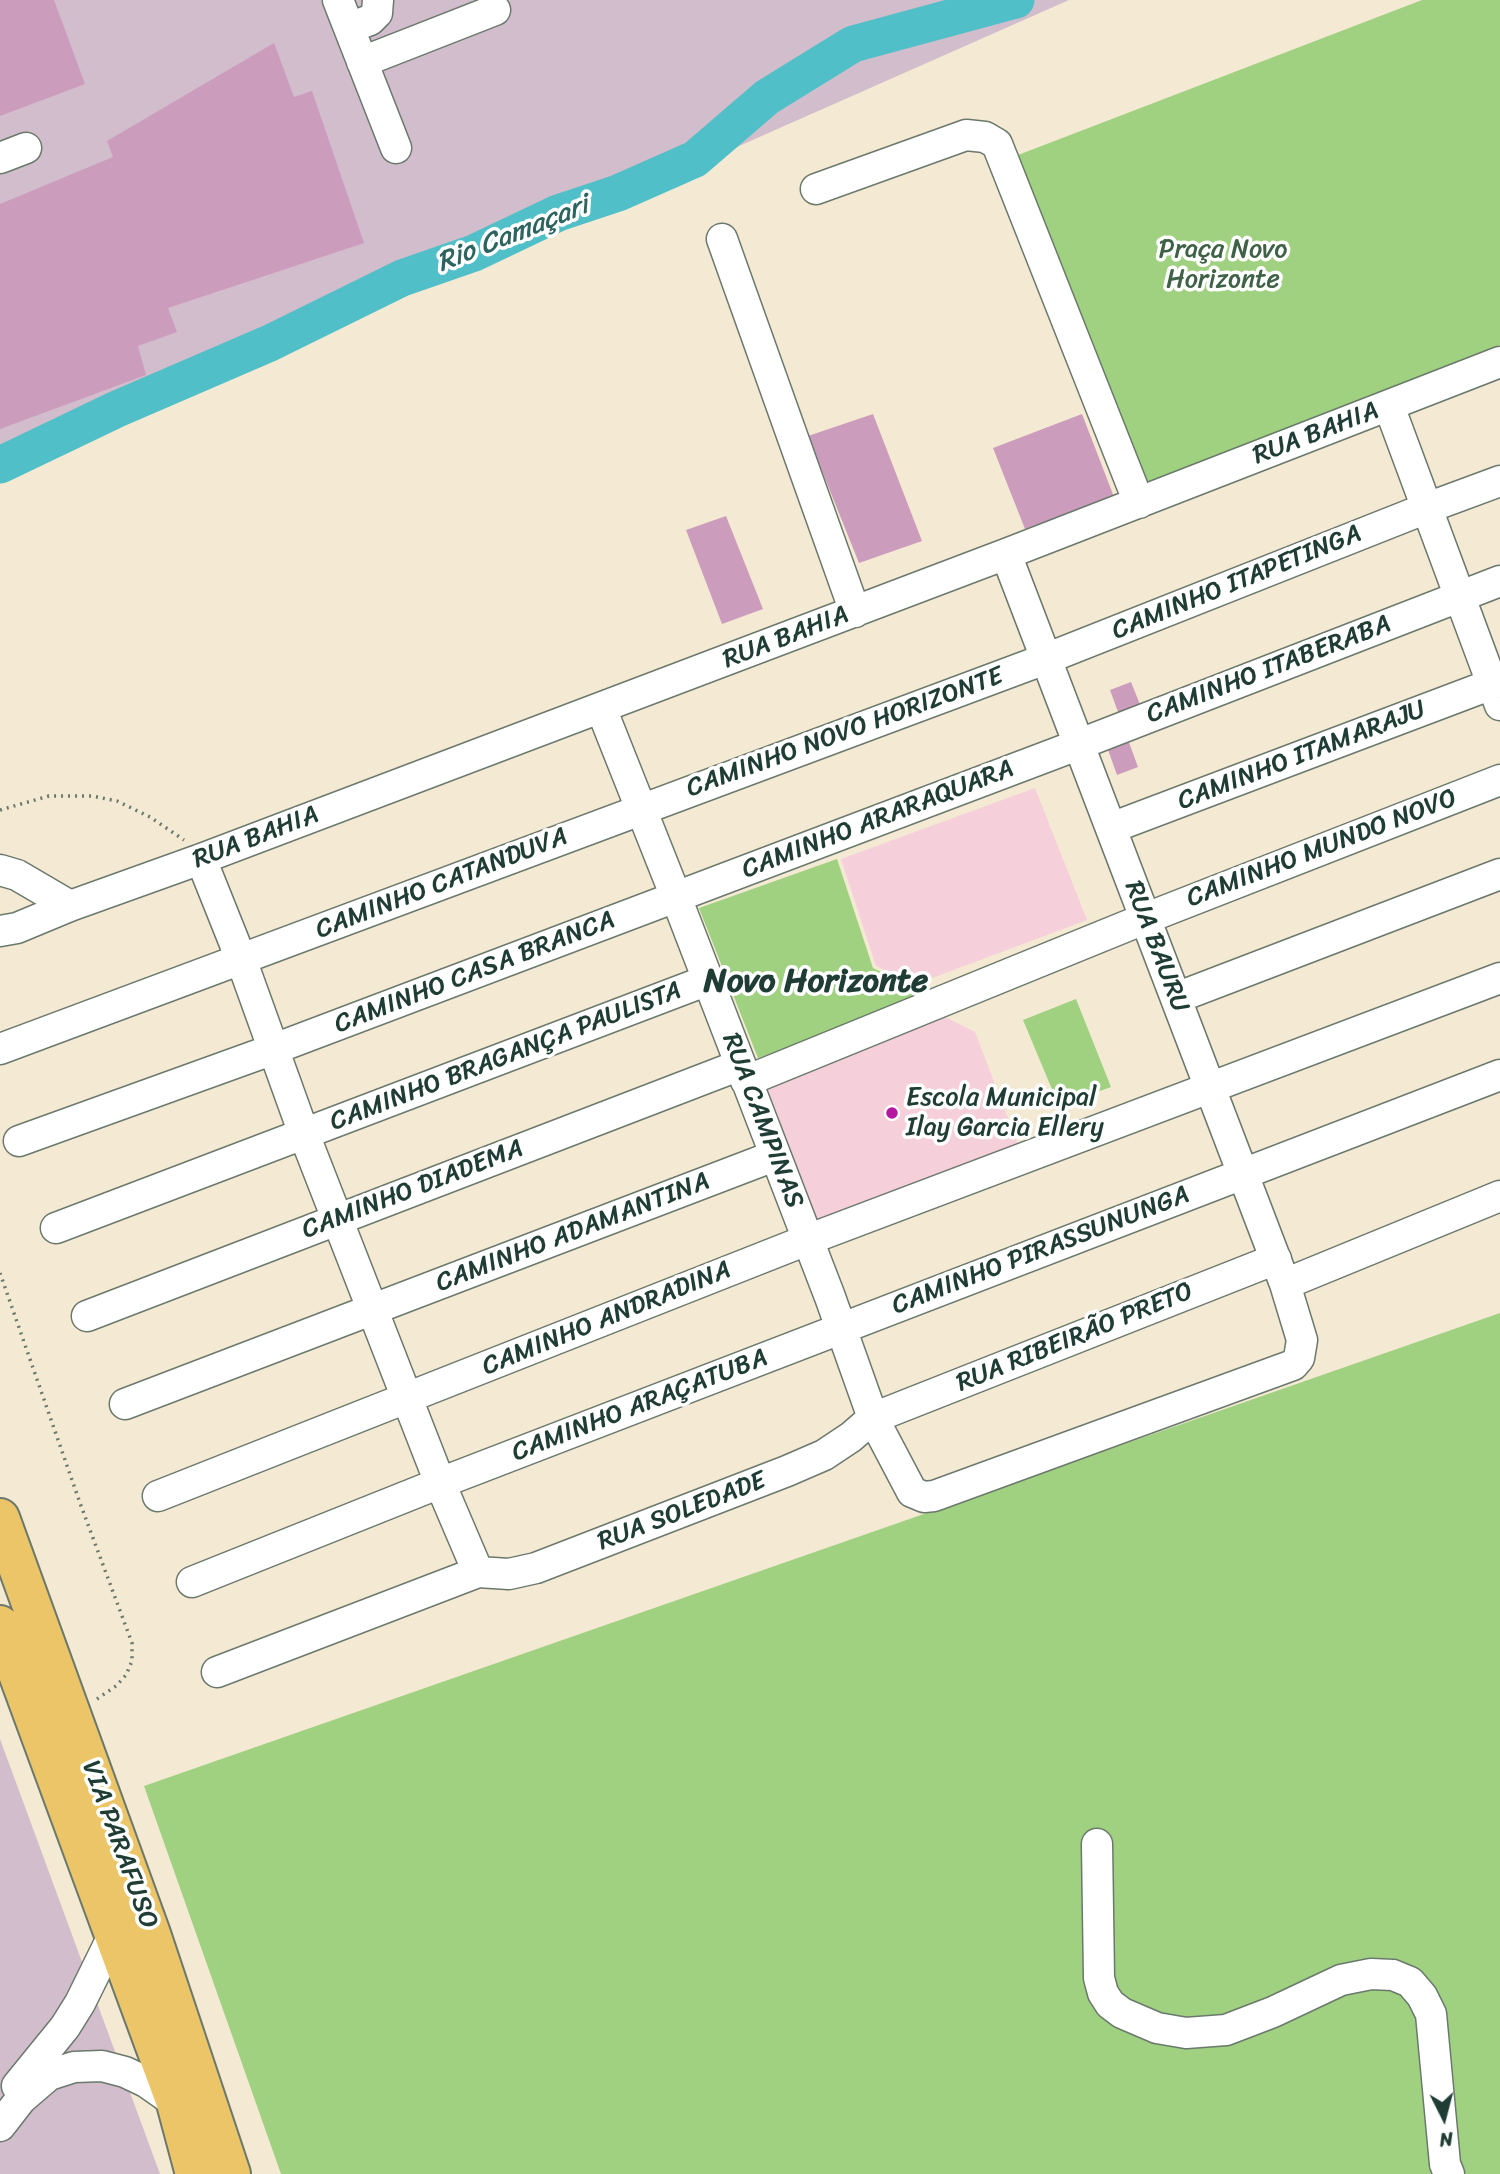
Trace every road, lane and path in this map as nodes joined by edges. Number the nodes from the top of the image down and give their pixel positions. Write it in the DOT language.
graph roads {
  1 [pos="338,0"];
  2 [pos="377,0"];
  3 [pos="495,10"];
  4 [pos="349,28"];
  5 [pos="362,62"];
  6 [pos="396,148"];
  7 [pos="816,189"];
  8 [pos="722,239"];
  9 [pos="1500,362"];
  10 [pos="1389,406"];
  11 [pos="1500,481"];
  12 [pos="1139,503"];
  13 [pos="1427,508"];
  14 [pos="1006,554"];
  15 [pos="1500,581"];
  16 [pos="1458,596"];
  17 [pos="855,612"];
  18 [pos="1048,658"];
  19 [pos="1497,690"];
  20 [pos="601,708"];
  21 [pos="1080,744"];
  22 [pos="1500,780"];
  23 [pos="642,808"];
  24 [pos="0,810"];
  25 [pos="1111,828"];
  26 [pos="201,859"];
  27 [pos="0,870"];
  28 [pos="1500,874"];
  29 [pos="677,897"];
  30 [pos="70,906"];
  31 [pos="1144,919"];
  32 [pos="0,931"];
  33 [pos="241,959"];
  34 [pos="1500,978"];
  35 [pos="708,980"];
  36 [pos="1176,998"];
  37 [pos="0,1048"];
  38 [pos="274,1049"];
  39 [pos="743,1073"];
  40 [pos="1500,1075"];
  41 [pos="1212,1088"];
  42 [pos="304,1134"];
  43 [pos="19,1141"];
  44 [pos="774,1156"];
  45 [pos="1242,1173"];
  46 [pos="1500,1196"];
  47 [pos="338,1219"];
  48 [pos="56,1228"];
  49 [pos="807,1240"];
  50 [pos="1281,1271"];
  51 [pos="0,1273"];
  52 [pos="373,1311"];
  53 [pos="87,1316"];
  54 [pos="840,1329"];
  55 [pos="1302,1340"];
  56 [pos="408,1398"];
  57 [pos="125,1404"];
  58 [pos="873,1418"];
  59 [pos="440,1483"];
  60 [pos="158,1496"];
  61 [pos="0,1518"];
  62 [pos="478,1572"];
  63 [pos="192,1583"];
  64 [pos="0,1625"];
  65 [pos="217,1672"];
  66 [pos="72,1715"];
  67 [pos="1097,1844"];
  68 [pos="114,1934"];
  69 [pos="12,2099"];
  70 [pos="176,2104"];
  71 [pos="0,2126"];
  72 [pos="195,2174"];
  73 [pos="231,2174"];
  74 [pos="1449,2174"];
  1 -- 4 [label="street"];
  2 -- 4 [label="street"];
  3 -- 5 [label="street"];
  4 -- 5 [label="street"];
  5 -- 6 [label="street"];
  7 -- 12 [label="street"];
  8 -- 17 [label="street"];
  9 -- 10 [label="street, RUA BAHIA"];
  10 -- 12 [label="street, RUA BAHIA"];
  10 -- 13 [label="street"];
  11 -- 13 [label="street, CAMINHO ITAPETINGA"];
  12 -- 14 [label="street, RUA BAHIA"];
  13 -- 16 [label="street"];
  13 -- 18 [label="street, CAMINHO ITAPETINGA"];
  14 -- 17 [label="street, RUA BAHIA"];
  14 -- 18 [label="street, RUA BAURU"];
  15 -- 16 [label="street, CAMINHO ITABERABA"];
  16 -- 19 [label="street"];
  16 -- 21 [label="street, CAMINHO ITABERABA"];
  17 -- 20 [label="street, RUA BAHIA"];
  18 -- 21 [label="street, RUA BAURU"];
  18 -- 23 [label="street, CAMINHO NOVO HORIZONTE"];
  19 -- 25 [label="street, CAMINHO ITAMARAJU"];
  20 -- 23 [label="street, RUA CAMPINAS"];
  20 -- 26 [label="street, RUA BAHIA"];
  21 -- 25 [label="street, RUA BAURU"];
  21 -- 29 [label="street, CAMINHO ARARAQUARA"];
  22 -- 31 [label="street, CAMINHO MUNDO NOVO"];
  23 -- 29 [label="street, RUA CAMPINAS"];
  23 -- 33 [label="street, CAMINHO CATANDUVA"];
  24 -- 26 [label="path"];
  25 -- 31 [label="street, RUA BAURU"];
  26 -- 30 [label="street, RUA BAHIA"];
  26 -- 33 [label="street"];
  27 -- 30 [label="street"];
  28 -- 36 [label="street"];
  29 -- 35 [label="street, RUA CAMPINAS"];
  29 -- 38 [label="street, CAMINHO CASA BRANCA"];
  30 -- 32 [label="street, RUA BAHIA"];
  31 -- 36 [label="street, RUA BAURU"];
  31 -- 39 [label="street, CAMINHO MUNDO NOVO"];
  33 -- 37 [label="street, CAMINHO CATANDUVA"];
  33 -- 38 [label="street"];
  34 -- 41 [label="street, CAMINHO ANDRADINA"];
  35 -- 39 [label="street, RUA CAMPINAS"];
  35 -- 42 [label="street, CAMINHO BRAGANÇA PAULISTA"];
  36 -- 41 [label="street, RUA BAURU"];
  38 -- 42 [label="street"];
  38 -- 43 [label="street, CAMINHO CASA BRANCA"];
  39 -- 44 [label="street, RUA CAMPINAS"];
  39 -- 47 [label="street, CAMINHO DIADEMA"];
  40 -- 45 [label="street, CAMINHO PIRASSUNUNGA"];
  41 -- 45 [label="street, RUA BAURU"];
  41 -- 49 [label="street, CAMINHO ANDRADINA"];
  42 -- 47 [label="street"];
  42 -- 48 [label="street, CAMINHO BRAGANÇA PAULISTA"];
  44 -- 49 [label="street, RUA CAMPINAS"];
  44 -- 52 [label="street, CAMINHO ADAMANTINA"];
  45 -- 50 [label="street, RUA BAURU"];
  45 -- 54 [label="street, CAMINHO PIRASSUNUNGA"];
  46 -- 50 [label="street, RUA RIBEIRÃO PRETO"];
  47 -- 52 [label="street"];
  47 -- 53 [label="street, CAMINHO DIADEMA"];
  49 -- 54 [label="street, RUA CAMPINAS"];
  49 -- 56 [label="street, CAMINHO ANDRADINA"];
  50 -- 55 [label="street, RUA BAURU"];
  50 -- 58 [label="street, RUA RIBEIRÃO PRETO"];
  51 -- 66 [label="path"];
  52 -- 56 [label="street"];
  52 -- 57 [label="street, CAMINHO ADAMANTINA"];
  54 -- 58 [label="street, RUA CAMPINAS"];
  54 -- 59 [label="street, CAMINHO ARAÇATUBA"];
  55 -- 58 [label="street, RUA CAMPINAS"];
  56 -- 59 [label="street"];
  56 -- 60 [label="street, CAMINHO ANDRADINA"];
  58 -- 62 [label="street, RUA SOLEDADE"];
  59 -- 62 [label="street"];
  59 -- 63 [label="street, CAMINHO ARAÇATUBA"];
  61 -- 66 [label="highway, VIA PARAFUSO"];
  62 -- 65 [label="street"];
  64 -- 68 [label="highway, VIA PARAFUSO"];
  66 -- 73 [label="highway, VIA PARAFUSO"];
  67 -- 74 [label="street"];
  68 -- 69 [label="street"];
  68 -- 70 [label="highway, VIA PARAFUSO"];
  69 -- 70 [label="street"];
  69 -- 71 [label="street"];
  70 -- 72 [label="highway, VIA PARAFUSO"];
}
